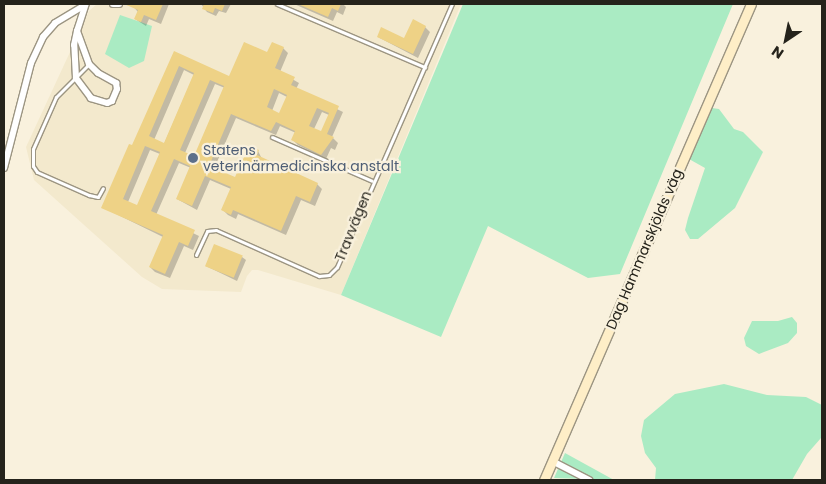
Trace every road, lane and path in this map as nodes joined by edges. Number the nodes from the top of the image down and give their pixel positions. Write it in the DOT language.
graph roads {
  1 [pos="86,4"];
  2 [pos="113,4"];
  3 [pos="119,4"];
  4 [pos="277,4"];
  5 [pos="452,4"];
  6 [pos="750,4"];
  7 [pos="76,31"];
  8 [pos="89,64"];
  9 [pos="425,67"];
  10 [pos="76,78"];
  11 [pos="272,137"];
  12 [pos="4,168"];
  13 [pos="372,180"];
  14 [pos="103,188"];
  15 [pos="196,255"];
  16 [pos="552,461"];
  17 [pos="544,480"];
  18 [pos="589,480"];
  1 -- 7 [label="street"];
  1 -- 12 [label="street"];
  2 -- 3 [label="street"];
  4 -- 9 [label="lane"];
  5 -- 9 [label="lane, Travvägen"];
  6 -- 16 [label="main road, Dag Hammarskjölds väg"];
  7 -- 8 [label="street"];
  7 -- 10 [label="street"];
  8 -- 10 [label="lane"];
  8 -- 10 [label="street"];
  9 -- 13 [label="lane, Travvägen"];
  10 -- 14 [label="lane"];
  11 -- 13 [label="lane"];
  13 -- 15 [label="lane, Travvägen"];
  16 -- 17 [label="main road, Dag Hammarskjölds väg"];
  16 -- 18 [label="street"];
}
